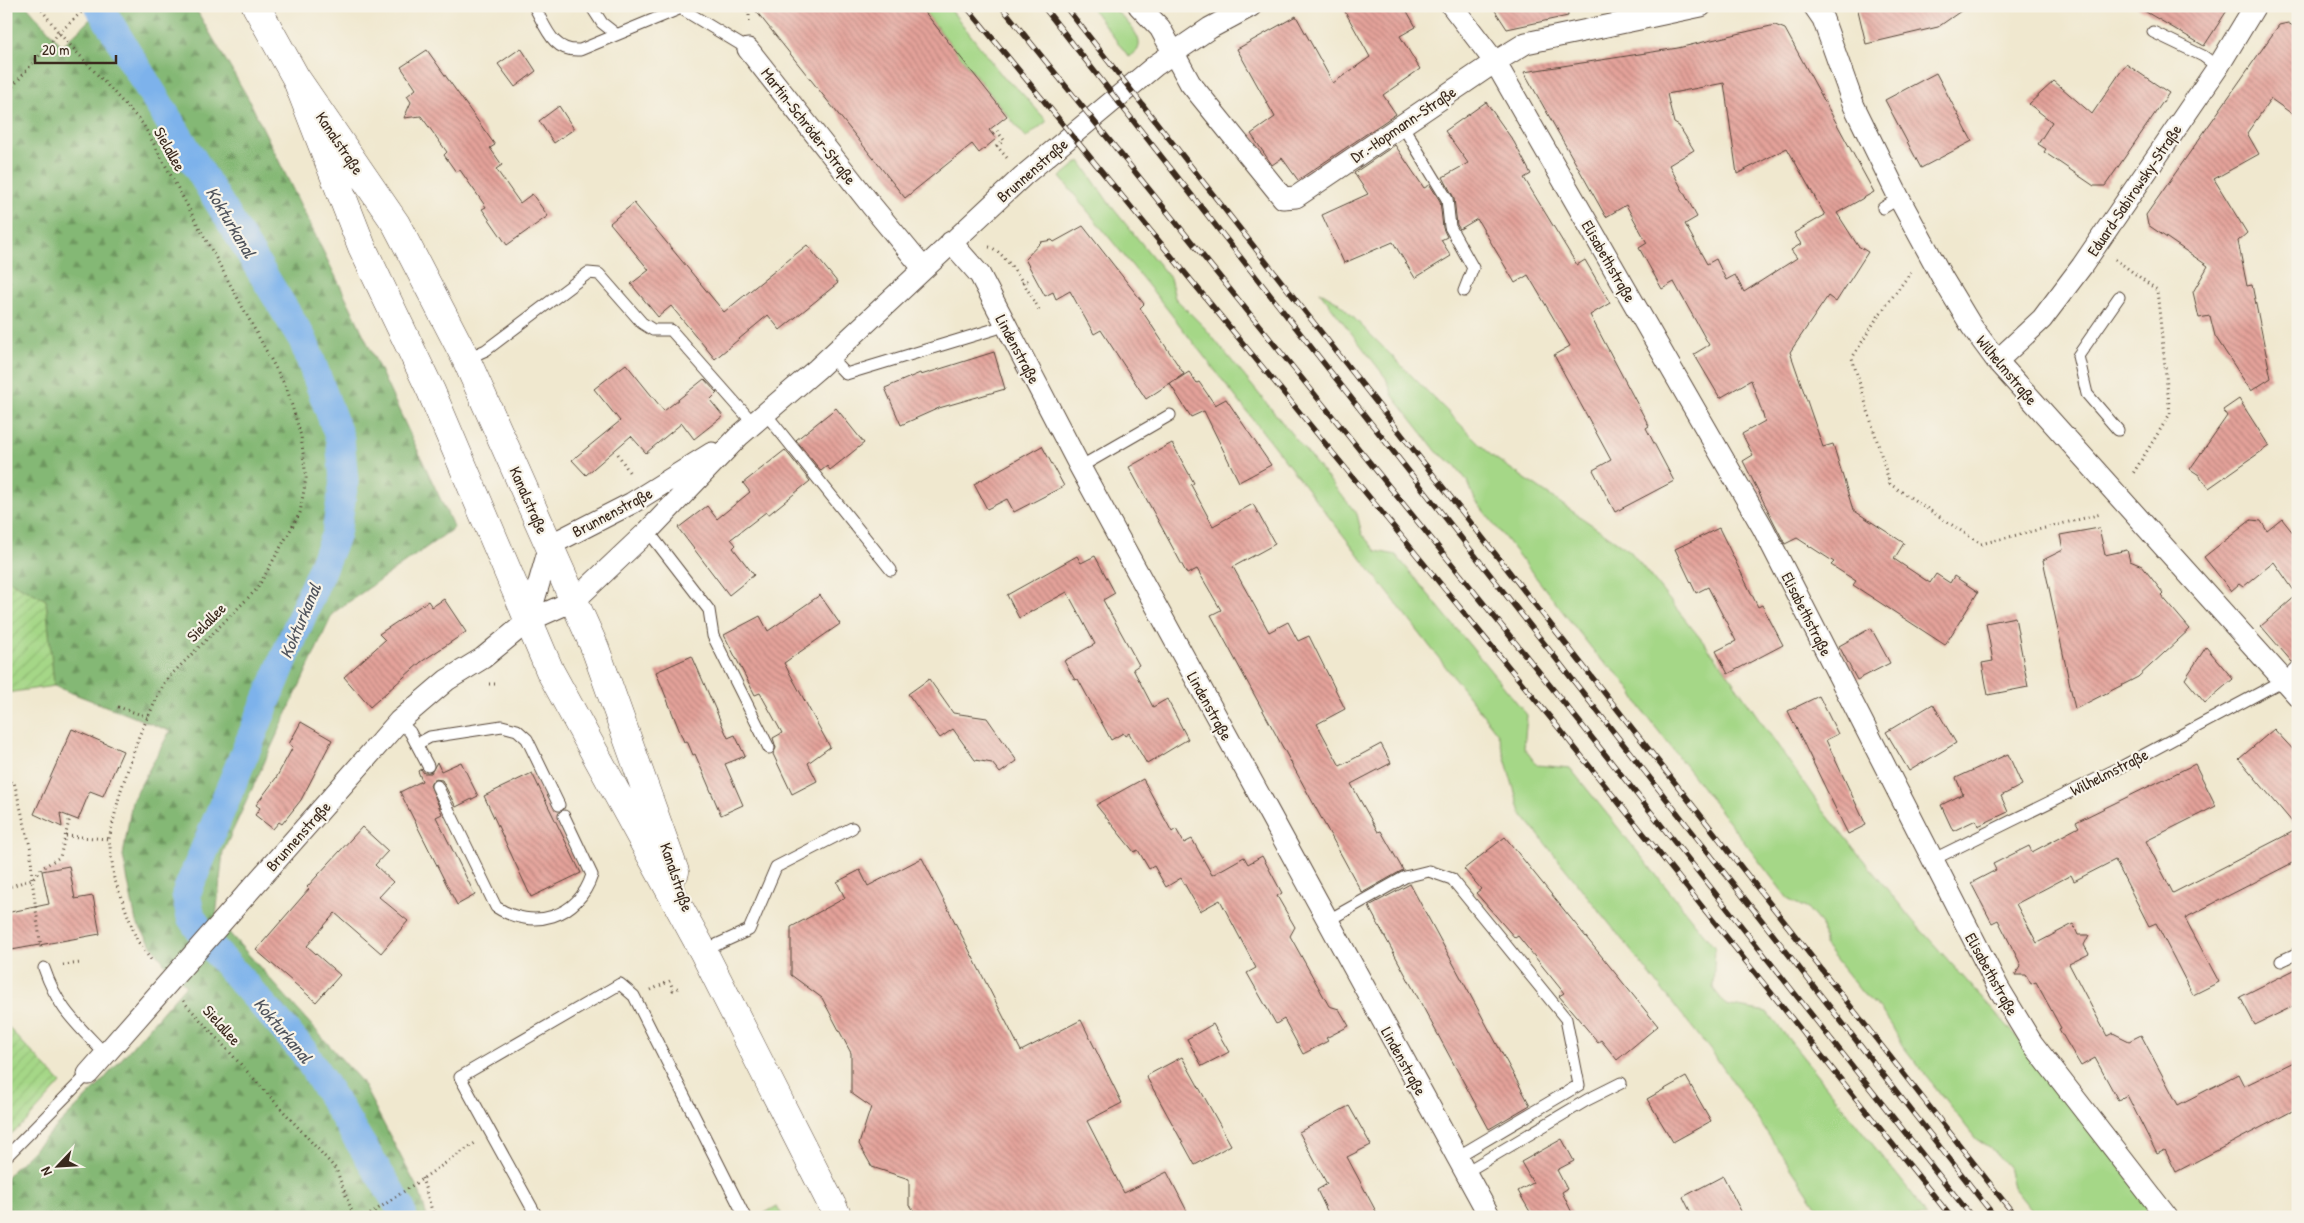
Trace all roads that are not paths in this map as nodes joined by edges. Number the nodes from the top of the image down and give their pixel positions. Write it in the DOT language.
graph roads {
  1 [pos="256,6"];
  2 [pos="534,6"];
  3 [pos="591,6"];
  4 [pos="1138,6"];
  5 [pos="1251,6"];
  6 [pos="1452,6"];
  7 [pos="1700,6"];
  8 [pos="1814,6"];
  9 [pos="2255,6"];
  10 [pos="678,8"];
  11 [pos="2153,32"];
  12 [pos="616,34"];
  13 [pos="748,48"];
  14 [pos="1174,52"];
  15 [pos="1494,62"];
  16 [pos="2218,67"];
  17 [pos="296,78"];
  18 [pos="1402,125"];
  19 [pos="951,242"];
  20 [pos="923,268"];
  21 [pos="1464,291"];
  22 [pos="2119,297"];
  23 [pos="1005,323"];
  24 [pos="830,357"];
  25 [pos="466,359"];
  26 [pos="1997,361"];
  27 [pos="1170,415"];
  28 [pos="753,424"];
  29 [pos="2118,430"];
  30 [pos="1080,467"];
  31 [pos="648,531"];
  32 [pos="550,545"];
  33 [pos="891,570"];
  34 [pos="575,600"];
  35 [pos="528,621"];
  36 [pos="2291,673"];
  37 [pos="2298,696"];
  38 [pos="400,721"];
  39 [pos="417,744"];
  40 [pos="769,748"];
  41 [pos="428,766"];
  42 [pos="436,786"];
  43 [pos="559,805"];
  44 [pos="564,816"];
  45 [pos="852,828"];
  46 [pos="1932,860"];
  47 [pos="1327,921"];
  48 [pos="703,951"];
  49 [pos="2298,952"];
  50 [pos="2281,961"];
  51 [pos="44,968"];
  52 [pos="105,1054"];
  53 [pos="88,1074"];
  54 [pos="1621,1083"];
  55 [pos="6,1157"];
  56 [pos="1461,1164"];
  57 [pos="537,1217"];
  58 [pos="745,1217"];
  59 [pos="838,1217"];
  60 [pos="1490,1217"];
  61 [pos="2167,1217"];
  1 -- 17 [label="main road, Kanalstraße"];
  2 -- 12 [label="lane"];
  3 -- 12 [label="lane"];
  4 -- 14 [label="street"];
  5 -- 14 [label="street, Brunnenstraße"];
  6 -- 15 [label="street, Elisabethstraße"];
  7 -- 15 [label="street, Dr.-Hopmann-Straße"];
  8 -- 26 [label="street, Wilhelmstraße"];
  9 -- 16 [label="street, Eduard-Sabirowsky-Straße"];
  10 -- 12 [label="lane"];
  10 -- 13 [label="lane, Martin-Schröder-Straße"];
  11 -- 16 [label="lane"];
  13 -- 20 [label="street, Martin-Schröder-Straße"];
  14 -- 18 [label="street, Dr.-Hopmann-Straße"];
  14 -- 19 [label="street, Brunnenstraße"];
  15 -- 18 [label="street, Dr.-Hopmann-Straße"];
  15 -- 46 [label="street, Elisabethstraße"];
  16 -- 26 [label="street, Eduard-Sabirowsky-Straße"];
  17 -- 25 [label="main road, Kanalstraße"];
  17 -- 35 [label="main road, Kanalstraße"];
  18 -- 21 [label="lane"];
  19 -- 20 [label="street, Brunnenstraße"];
  19 -- 23 [label="street, Lindenstraße"];
  20 -- 24 [label="street, Brunnenstraße"];
  22 -- 29 [label="lane"];
  23 -- 24 [label="lane"];
  23 -- 30 [label="street, Lindenstraße"];
  24 -- 28 [label="street, Brunnenstraße"];
  25 -- 28 [label="lane"];
  25 -- 32 [label="main road, Kanalstraße"];
  26 -- 36 [label="street, Wilhelmstraße"];
  27 -- 30 [label="lane"];
  28 -- 31 [label="street, Brunnenstraße"];
  28 -- 32 [label="street, Brunnenstraße"];
  28 -- 33 [label="lane"];
  30 -- 47 [label="street, Lindenstraße"];
  31 -- 34 [label="street, Brunnenstraße"];
  31 -- 40 [label="lane"];
  32 -- 34 [label="main road, Kanalstraße"];
  32 -- 35 [label="street"];
  34 -- 35 [label="street, Brunnenstraße"];
  34 -- 48 [label="main road, Kanalstraße"];
  35 -- 38 [label="street, Brunnenstraße"];
  35 -- 48 [label="main road, Kanalstraße"];
  36 -- 37 [label="street, Wilhelmstraße"];
  36 -- 46 [label="lane, Wilhelmstraße"];
  38 -- 39 [label="lane"];
  38 -- 52 [label="street, Brunnenstraße"];
  39 -- 41 [label="lane"];
  39 -- 43 [label="lane"];
  42 -- 44 [label="lane"];
  45 -- 48 [label="lane"];
  46 -- 61 [label="street, Elisabethstraße"];
  47 -- 56 [label="street, Lindenstraße"];
  47 -- 56 [label="lane"];
  48 -- 59 [label="main road, Kanalstraße"];
  49 -- 50 [label="lane"];
  51 -- 52 [label="lane"];
  52 -- 53 [label="street, Brunnenstraße"];
  53 -- 55 [label="lane"];
  54 -- 56 [label="lane"];
  56 -- 60 [label="street, Lindenstraße"];
  57 -- 58 [label="lane"];
}
